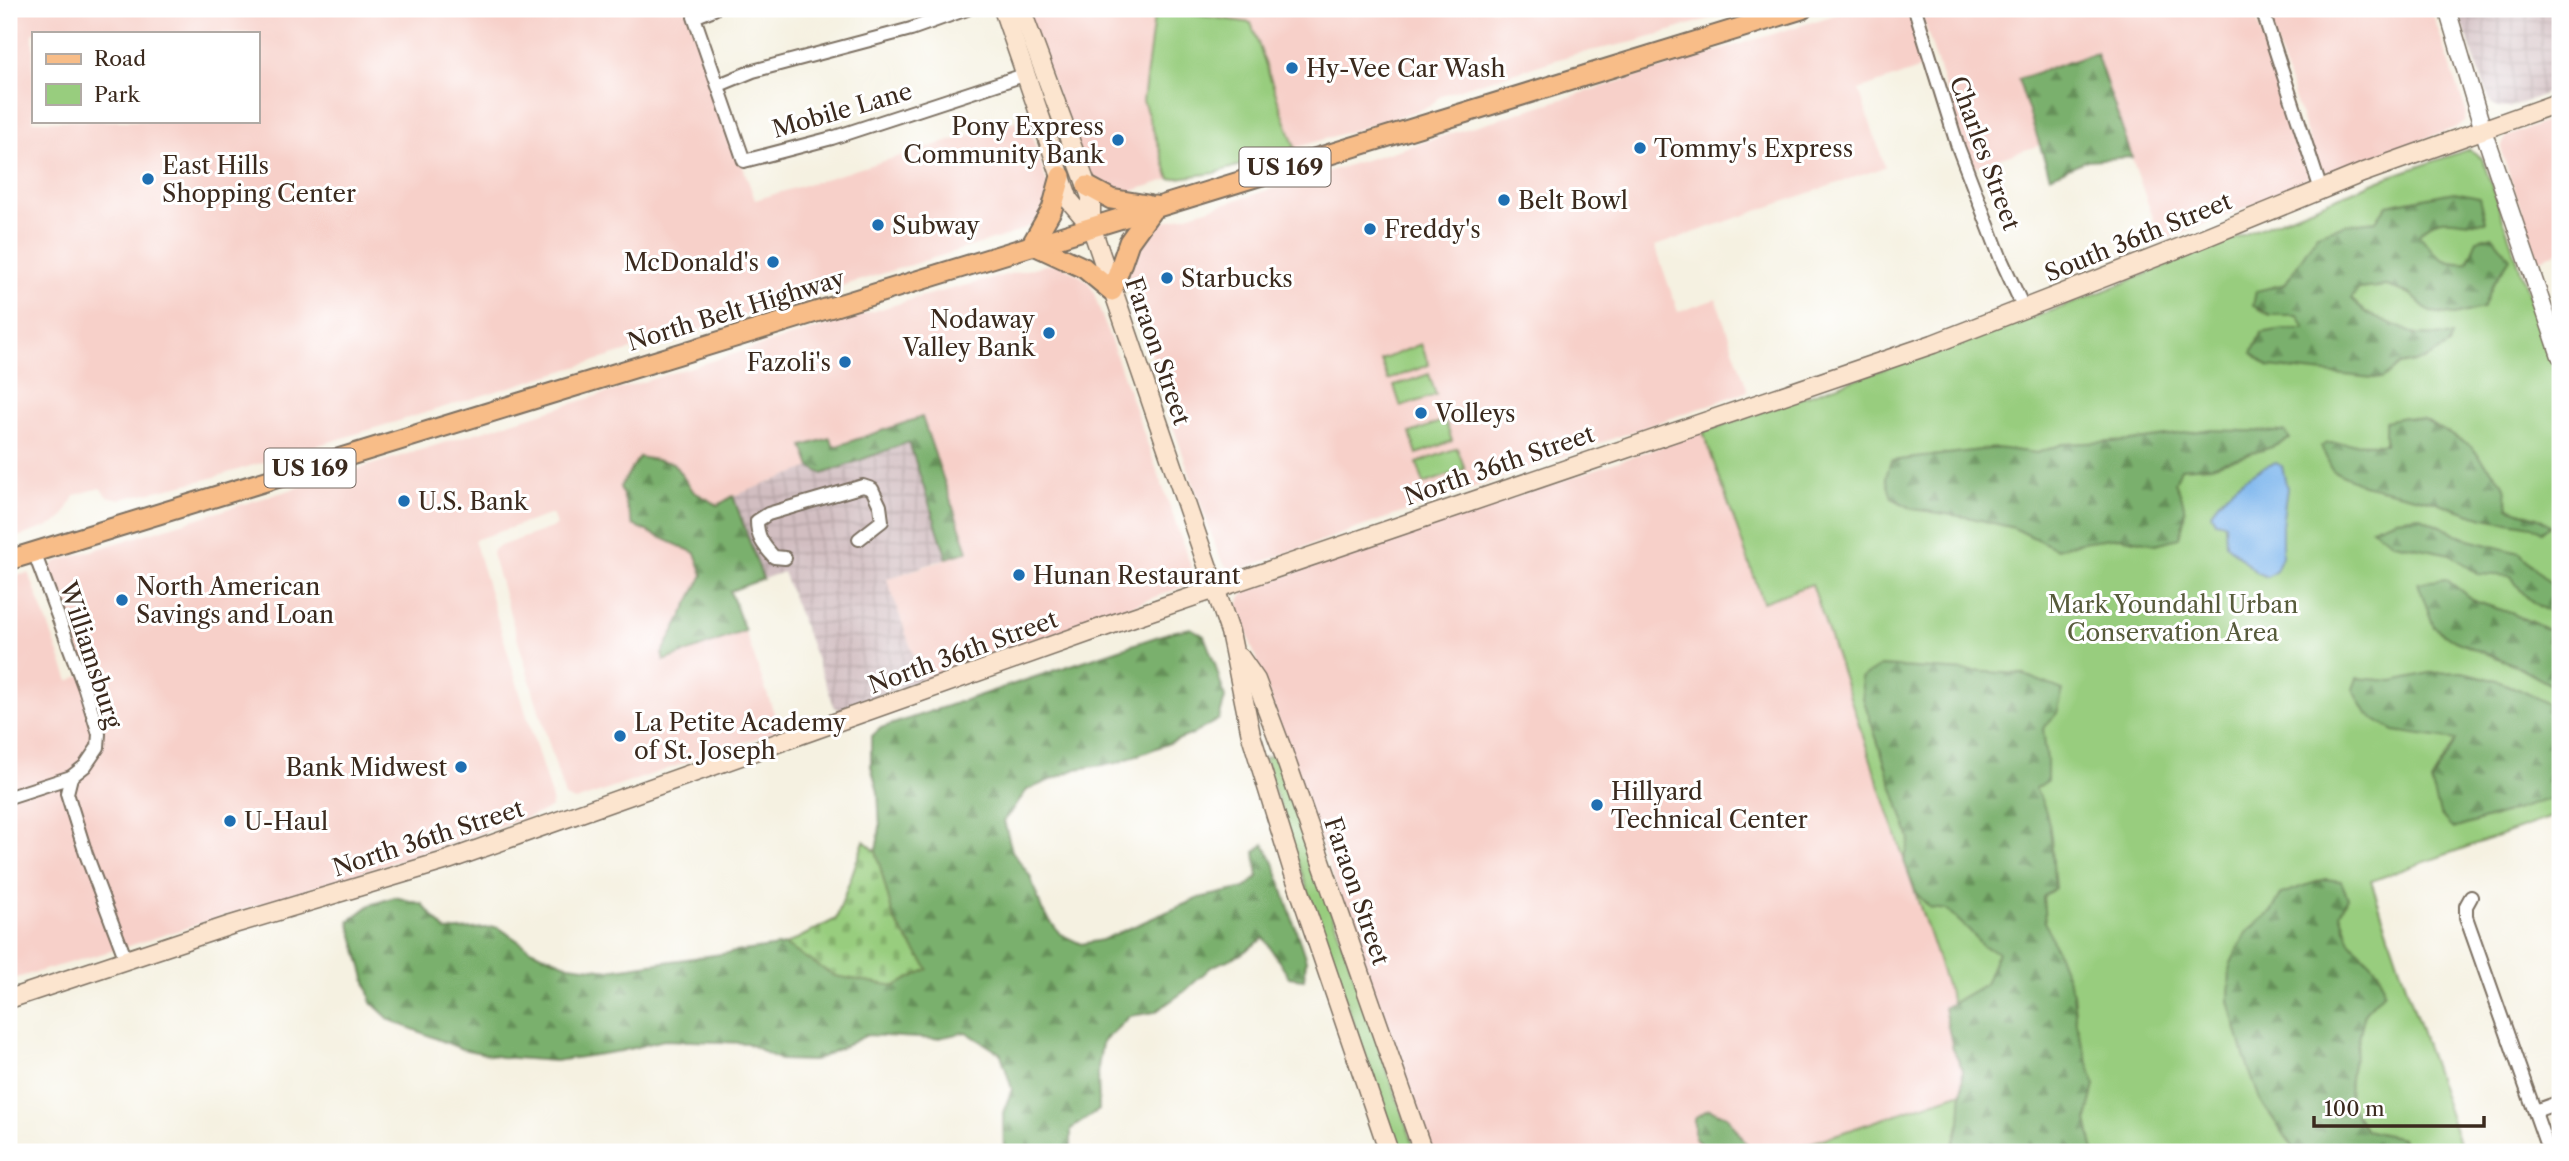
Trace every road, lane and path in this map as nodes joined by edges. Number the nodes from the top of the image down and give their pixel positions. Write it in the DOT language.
graph roads {
  1 [pos="714,9"];
  2 [pos="967,9"];
  3 [pos="1003,9"];
  4 [pos="1021,9"];
  5 [pos="1802,9"];
  6 [pos="1915,9"];
  7 [pos="2262,9"];
  8 [pos="2447,9"];
  9 [pos="1027,74"];
  10 [pos="719,85"];
  11 [pos="2560,102"];
  12 [pos="2483,130"];
  13 [pos="1061,176"];
  14 [pos="1087,186"];
  15 [pos="2321,190"];
  16 [pos="1155,206"];
  17 [pos="1091,226"];
  18 [pos="1032,244"];
  19 [pos="1112,291"];
  20 [pos="2024,309"];
  21 [pos="2560,356"];
  22 [pos="1732,411"];
  23 [pos="859,539"];
  24 [pos="34,552"];
  25 [pos="785,558"];
  26 [pos="9,560"];
  27 [pos="1214,589"];
  28 [pos="1235,649"];
  29 [pos="71,777"];
  30 [pos="9,797"];
  31 [pos="2471,897"];
  32 [pos="126,960"];
  33 [pos="9,999"];
  34 [pos="2560,1102"];
  35 [pos="2535,1111"];
  36 [pos="1389,1152"];
  37 [pos="1423,1152"];
  38 [pos="2549,1152"];
  1 -- 10 [label="street, Mobile Lane"];
  2 -- 10 [label="street"];
  3 -- 9 [label="main road, Faraon Street"];
  4 -- 14 [label="main road, Faraon Street"];
  5 -- 16 [label="main road, North Belt Highway / US 169"];
  6 -- 20 [label="street, Charles Street"];
  7 -- 15 [label="street"];
  8 -- 12 [label="street"];
  9 -- 10 [label="street, Mobile Lane"];
  9 -- 13 [label="main road, Faraon Street"];
  11 -- 12 [label="main road, South 36th Street"];
  12 -- 15 [label="main road, South 36th Street"];
  12 -- 21 [label="street"];
  13 -- 17 [label="main road, Faraon Street"];
  13 -- 18 [label="main road"];
  14 -- 16 [label="main road"];
  14 -- 17 [label="main road, Faraon Street"];
  15 -- 20 [label="main road, South 36th Street"];
  16 -- 17 [label="main road, North Belt Highway / US 169"];
  16 -- 19 [label="main road"];
  17 -- 18 [label="main road, North Belt Highway / US 169"];
  17 -- 19 [label="main road, Faraon Street"];
  18 -- 19 [label="main road"];
  18 -- 24 [label="main road, North Belt Highway / US 169"];
  19 -- 27 [label="main road, Faraon Street"];
  20 -- 22 [label="main road, South 36th Street"];
  22 -- 27 [label="main road, North 36th Street"];
  23 -- 25 [label="street"];
  24 -- 26 [label="main road, North Belt Highway / US 169"];
  24 -- 29 [label="street, Williamsburg"];
  27 -- 28 [label="main road, Faraon Street"];
  27 -- 32 [label="main road, North 36th Street"];
  28 -- 36 [label="main road, Faraon Street"];
  28 -- 37 [label="main road, Faraon Street"];
  29 -- 30 [label="street"];
  29 -- 32 [label="street"];
  31 -- 35 [label="street"];
  32 -- 33 [label="main road, North 36th Street"];
  34 -- 35 [label="street"];
  35 -- 38 [label="street"];
}
